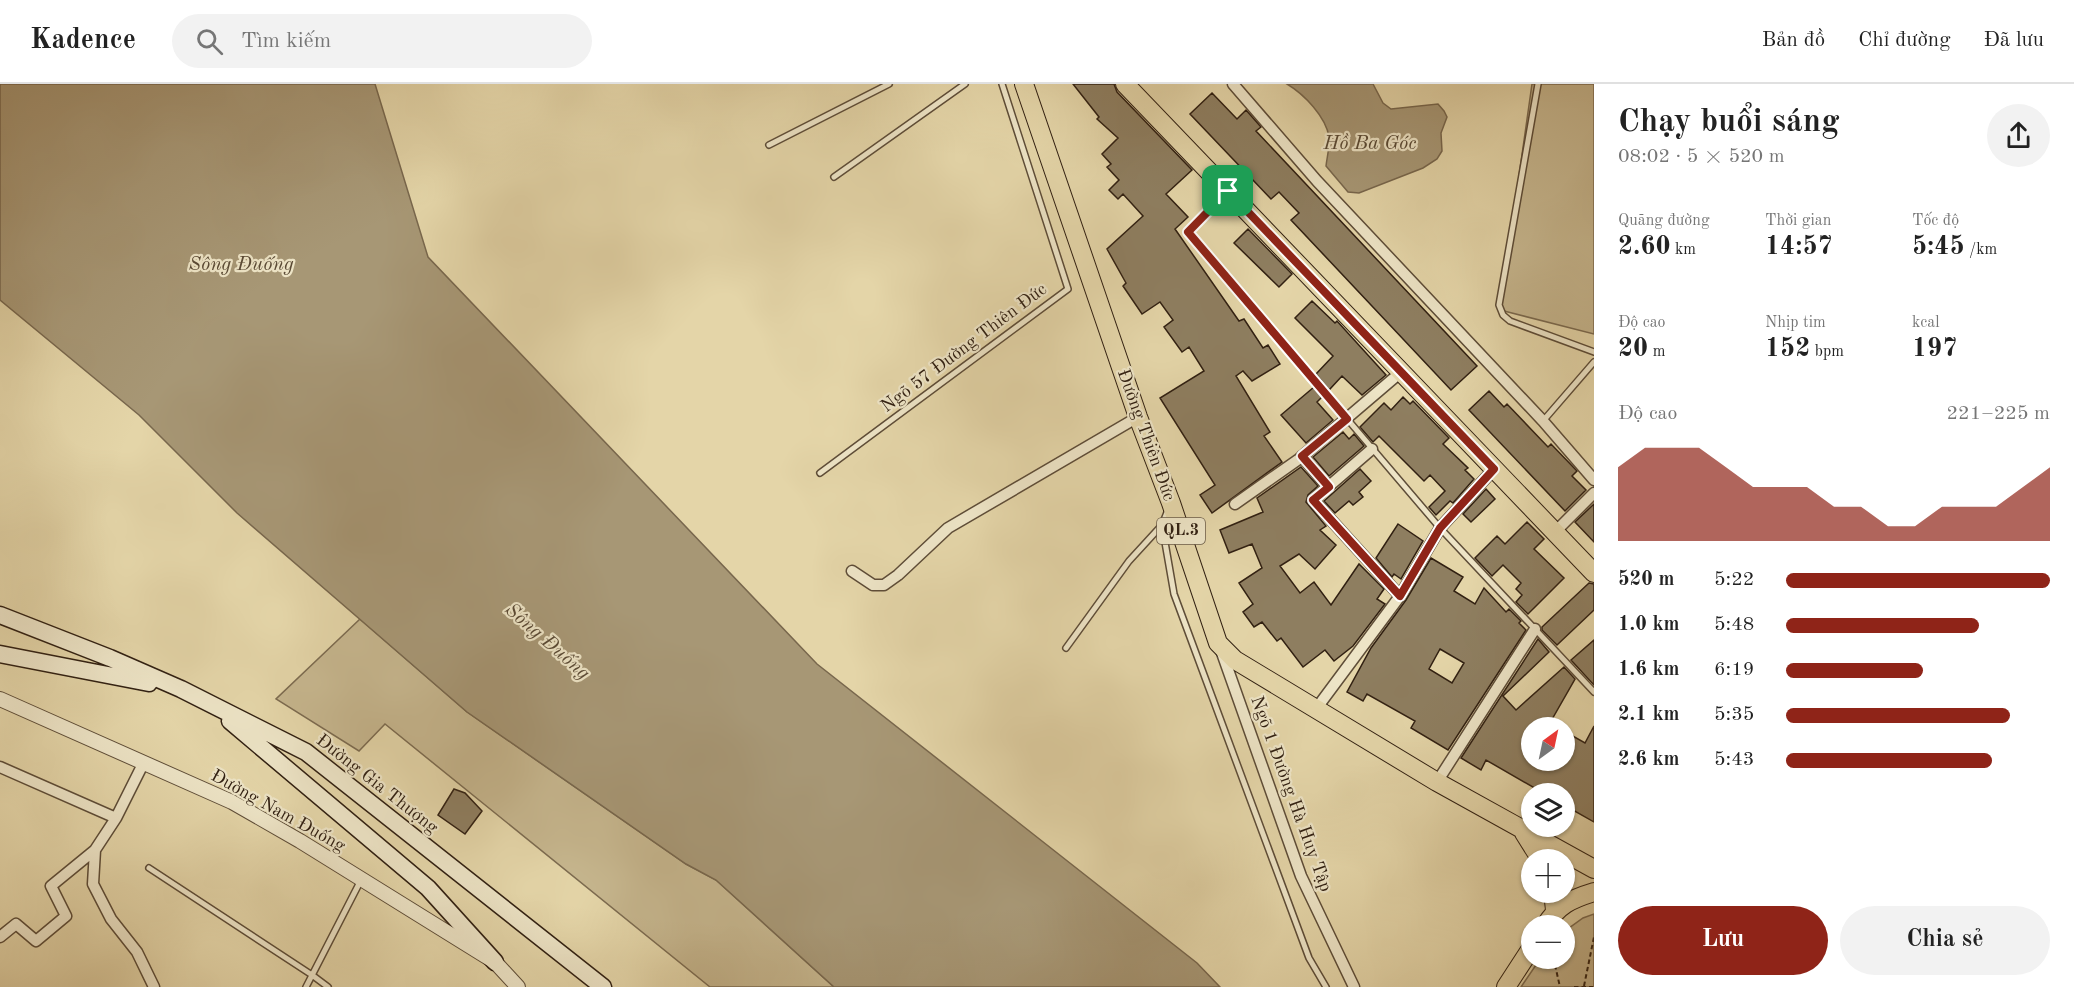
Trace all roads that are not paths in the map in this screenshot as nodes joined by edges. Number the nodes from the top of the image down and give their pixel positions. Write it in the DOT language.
graph roads {
  1 [pos="889,84"];
  2 [pos="965,84"];
  3 [pos="1002,84"];
  4 [pos="1024,84"];
  5 [pos="1125,84"];
  6 [pos="1233,84"];
  7 [pos="1538,84"];
  8 [pos="769,145"];
  9 [pos="834,177"];
  10 [pos="1228,191"];
  11 [pos="1594,352"];
  12 [pos="1594,362"];
  13 [pos="1401,372"];
  14 [pos="1138,417"];
  15 [pos="1347,419"];
  16 [pos="1543,421"];
  17 [pos="1372,449"];
  18 [pos="1302,456"];
  19 [pos="1494,469"];
  20 [pos="820,473"];
  21 [pos="1594,480"];
  22 [pos="1329,487"];
  23 [pos="1594,493"];
  24 [pos="1171,503"];
  25 [pos="1235,504"];
  26 [pos="1162,525"];
  27 [pos="1440,528"];
  28 [pos="1555,532"];
  29 [pos="852,571"];
  30 [pos="1594,573"];
  31 [pos="1400,596"];
  32 [pos="0,615"];
  33 [pos="1535,629"];
  34 [pos="1218,643"];
  35 [pos="1066,648"];
  36 [pos="0,654"];
  37 [pos="181,689"];
  38 [pos="1594,692"];
  39 [pos="0,699"];
  40 [pos="209,703"];
  41 [pos="1316,709"];
  42 [pos="144,762"];
  43 [pos="0,767"];
  44 [pos="1437,782"];
  45 [pos="116,818"];
  46 [pos="1521,829"];
  47 [pos="1536,837"];
  48 [pos="95,850"];
  49 [pos="149,868"];
  50 [pos="1594,868"];
  51 [pos="361,880"];
  52 [pos="1594,892"];
  53 [pos="1575,897"];
  54 [pos="0,937"];
  55 [pos="495,962"];
  56 [pos="1521,964"];
  57 [pos="312,975"];
  58 [pos="154,987"];
  59 [pos="306,987"];
  60 [pos="328,987"];
  61 [pos="518,987"];
  62 [pos="603,987"];
  63 [pos="1326,987"];
  64 [pos="1354,987"];
  65 [pos="1506,987"];
  1 -- 8 [label="lane"];
  2 -- 9 [label="lane"];
  3 -- 20 [label="lane, Ngõ 57 Đường Thiên Đức"];
  4 -- 14 [label="main road, Đường Thiên Đức / QL.3"];
  5 -- 10 [label="main road"];
  6 -- 16 [label="street"];
  7 -- 11 [label="lane"];
  10 -- 13 [label="main road"];
  10 -- 15 [label="lane"];
  12 -- 16 [label="lane"];
  13 -- 15 [label="street"];
  13 -- 19 [label="main road"];
  14 -- 24 [label="main road, Đường Thiên Đức / QL.3"];
  14 -- 29 [label="street"];
  15 -- 17 [label="lane"];
  15 -- 18 [label="street"];
  16 -- 21 [label="street"];
  17 -- 22 [label="street"];
  17 -- 27 [label="lane"];
  18 -- 22 [label="street"];
  18 -- 25 [label="street"];
  19 -- 27 [label="street"];
  19 -- 28 [label="main road"];
  22 -- 31 [label="street"];
  23 -- 28 [label="street"];
  24 -- 26 [label="lane"];
  24 -- 34 [label="main road, Đường Thiên Đức / QL.3"];
  26 -- 35 [label="lane"];
  26 -- 63 [label="lane"];
  27 -- 31 [label="street"];
  27 -- 33 [label="lane"];
  28 -- 30 [label="main road"];
  31 -- 41 [label="street"];
  32 -- 37 [label="main road, Đường Gia Thượng"];
  33 -- 38 [label="lane"];
  33 -- 44 [label="street"];
  34 -- 41 [label="main road, Đường Thiên Đức / QL.3"];
  34 -- 64 [label="street, Ngõ 1 Đường Hà Huy Tập"];
  36 -- 37 [label="main road"];
  37 -- 40 [label="main road, Đường Gia Thượng"];
  39 -- 42 [label="street, Đường Nam Đuống"];
  40 -- 55 [label="main road"];
  40 -- 62 [label="main road, Đường Gia Thượng"];
  41 -- 44 [label="main road, Đường Thiên Đức / QL.3"];
  42 -- 45 [label="street"];
  42 -- 51 [label="street, Đường Nam Đuống"];
  43 -- 45 [label="street"];
  44 -- 46 [label="main road, Đường Thiên Đức / QL.3"];
  45 -- 48 [label="street"];
  47 -- 50 [label="main road, Đường Thiên Đức / QL.3"];
  48 -- 54 [label="street"];
  48 -- 58 [label="street"];
  49 -- 57 [label="lane"];
  51 -- 55 [label="street, Đường Nam Đuống"];
  51 -- 57 [label="lane"];
  52 -- 53 [label="main road"];
  55 -- 61 [label="street, Đường Nam Đuống"];
  56 -- 65 [label="main road"];
  57 -- 59 [label="lane"];
  57 -- 60 [label="lane"];
}
